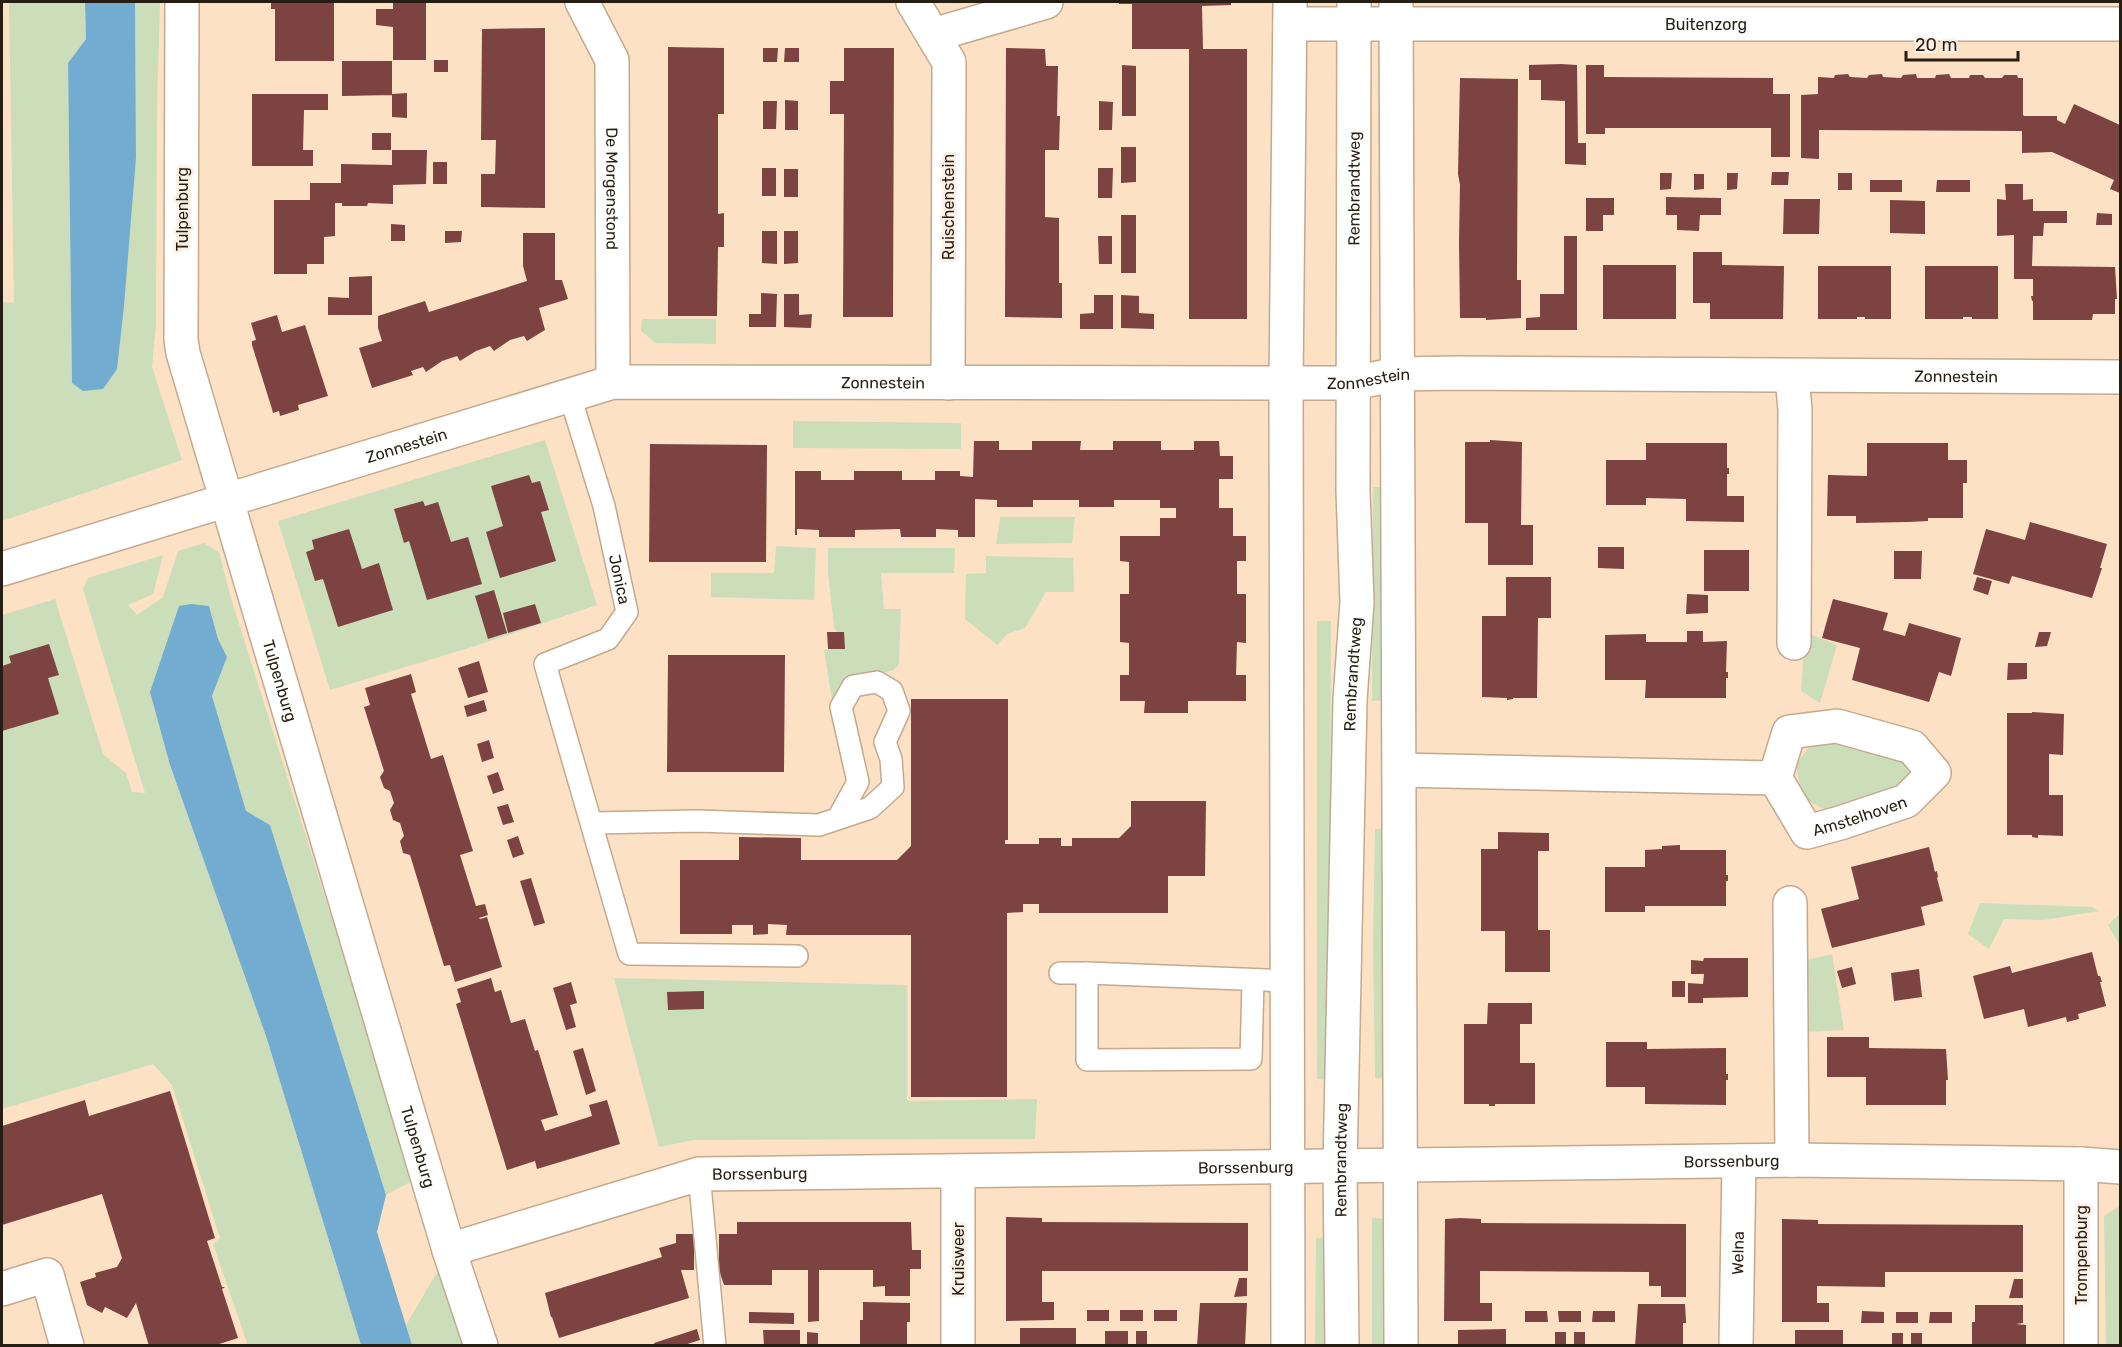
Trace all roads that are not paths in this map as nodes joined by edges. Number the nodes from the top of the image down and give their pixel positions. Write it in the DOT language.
graph roads {
  1 [pos="182,2"];
  2 [pos="582,2"];
  3 [pos="913,2"];
  4 [pos="1046,2"];
  5 [pos="1290,13"];
  6 [pos="1354,13"];
  7 [pos="1396,13"];
  8 [pos="1758,13"];
  9 [pos="2121,24"];
  10 [pos="933,35"];
  11 [pos="1398,374"];
  12 [pos="1792,376"];
  13 [pos="2121,377"];
  14 [pos="613,382"];
  15 [pos="948,383"];
  16 [pos="1286,383"];
  17 [pos="1353,383"];
  18 [pos="570,396"];
  19 [pos="227,500"];
  20 [pos="2,569"];
  21 [pos="1794,643"];
  22 [pos="1399,770"];
  23 [pos="1775,778"];
  24 [pos="838,818"];
  25 [pos="592,823"];
  26 [pos="1790,903"];
  27 [pos="797,956"];
  28 [pos="1060,972"];
  29 [pos="1087,973"];
  30 [pos="1253,980"];
  31 [pos="1287,983"];
  32 [pos="1792,1160"];
  33 [pos="1739,1161"];
  34 [pos="1401,1164"];
  35 [pos="2081,1164"];
  36 [pos="1340,1165"];
  37 [pos="1288,1166"];
  38 [pos="2121,1167"];
  39 [pos="958,1172"];
  40 [pos="699,1174"];
  41 [pos="449,1250"];
  42 [pos="2,1288"];
  43 [pos="67,1346"];
  44 [pos="481,1346"];
  45 [pos="715,1346"];
  46 [pos="958,1346"];
  47 [pos="1288,1346"];
  48 [pos="1342,1346"];
  49 [pos="1401,1346"];
  50 [pos="1736,1346"];
  51 [pos="2081,1346"];
  1 -- 19 [label="street, Tulpenburg"];
  2 -- 14 [label="street, De Morgenstond"];
  3 -- 10 [label="street, Ruischenstein"];
  4 -- 10 [label="street"];
  5 -- 6 [label="street, Buitenzorg"];
  5 -- 16 [label="street"];
  6 -- 7 [label="street, Buitenzorg"];
  6 -- 17 [label="street, Rembrandtweg"];
  7 -- 8 [label="street, Buitenzorg"];
  7 -- 11 [label="street"];
  8 -- 9 [label="street, Buitenzorg"];
  10 -- 15 [label="street, Ruischenstein"];
  11 -- 12 [label="street, Zonnestein"];
  11 -- 17 [label="street, Zonnestein"];
  11 -- 22 [label="street"];
  12 -- 13 [label="street, Zonnestein"];
  12 -- 21 [label="street"];
  14 -- 15 [label="street, Zonnestein"];
  14 -- 18 [label="street, Zonnestein"];
  15 -- 16 [label="street, Zonnestein"];
  16 -- 17 [label="street, Zonnestein"];
  16 -- 31 [label="street"];
  17 -- 36 [label="street, Rembrandtweg"];
  18 -- 19 [label="street, Zonnestein"];
  18 -- 25 [label="lane, Jonica"];
  19 -- 20 [label="street, Zonnestein"];
  19 -- 41 [label="street, Tulpenburg"];
  22 -- 23 [label="street"];
  22 -- 34 [label="street"];
  24 -- 24 [label="lane"];
  24 -- 25 [label="lane"];
  25 -- 27 [label="lane, Jonica"];
  26 -- 32 [label="street, Borssenburg"];
  28 -- 29 [label="lane"];
  29 -- 30 [label="lane"];
  29 -- 30 [label="lane"];
  30 -- 31 [label="lane"];
  31 -- 37 [label="street"];
  32 -- 33 [label="street, Borssenburg"];
  32 -- 35 [label="street, Borssenburg"];
  33 -- 34 [label="street, Borssenburg"];
  33 -- 50 [label="street, Welna"];
  34 -- 36 [label="street, Borssenburg"];
  34 -- 49 [label="street"];
  35 -- 38 [label="street, Borssenburg"];
  35 -- 51 [label="street, Trompenburg"];
  36 -- 37 [label="street, Borssenburg"];
  36 -- 48 [label="street, Rembrandtweg"];
  37 -- 39 [label="street, Borssenburg"];
  37 -- 47 [label="street"];
  39 -- 40 [label="street, Borssenburg"];
  39 -- 46 [label="street, Kruisweer"];
  40 -- 41 [label="street, Borssenburg"];
  40 -- 45 [label="lane, Borssenburg"];
  41 -- 44 [label="street, Tulpenburg"];
  42 -- 43 [label="street"];
}
